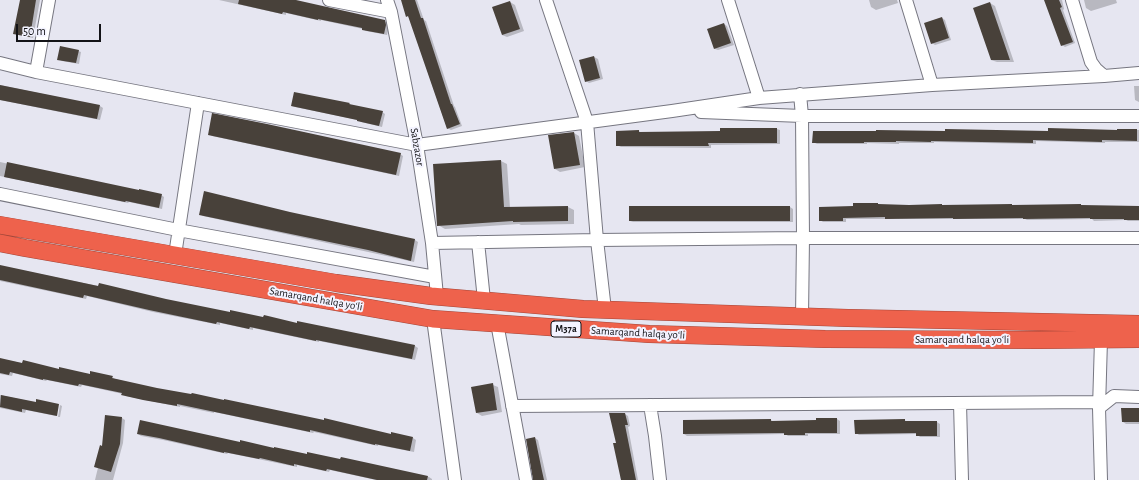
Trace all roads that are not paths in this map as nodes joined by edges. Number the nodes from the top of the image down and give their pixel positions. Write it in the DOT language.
graph roads {
  1 [pos="49,0"];
  2 [pos="329,0"];
  3 [pos="387,0"];
  4 [pos="546,0"];
  5 [pos="728,0"];
  6 [pos="906,0"];
  7 [pos="1072,0"];
  8 [pos="391,12"];
  9 [pos="0,63"];
  10 [pos="36,72"];
  11 [pos="1139,73"];
  12 [pos="1104,76"];
  13 [pos="932,85"];
  14 [pos="800,94"];
  15 [pos="759,98"];
  16 [pos="198,103"];
  17 [pos="672,111"];
  18 [pos="802,116"];
  19 [pos="1139,116"];
  20 [pos="587,122"];
  21 [pos="417,145"];
  22 [pos="0,194"];
  23 [pos="0,225"];
  24 [pos="178,230"];
  25 [pos="803,238"];
  26 [pos="1139,238"];
  27 [pos="597,240"];
  28 [pos="432,242"];
  29 [pos="478,242"];
  30 [pos="0,243"];
  31 [pos="174,255"];
  32 [pos="435,277"];
  33 [pos="437,296"];
  34 [pos="484,300"];
  35 [pos="583,309"];
  36 [pos="605,310"];
  37 [pos="802,317"];
  38 [pos="433,319"];
  39 [pos="497,323"];
  40 [pos="1139,324"];
  41 [pos="580,330"];
  42 [pos="1101,340"];
  43 [pos="1139,340"];
  44 [pos="1139,397"];
  45 [pos="960,403"];
  46 [pos="650,405"];
  47 [pos="1099,405"];
  48 [pos="512,406"];
  49 [pos="455,480"];
  50 [pos="526,480"];
  51 [pos="660,480"];
  52 [pos="962,480"];
  53 [pos="1101,480"];
  1 -- 10 [label="street"];
  2 -- 8 [label="street"];
  3 -- 8 [label="street, Sabzazor"];
  4 -- 20 [label="street"];
  5 -- 15 [label="street"];
  6 -- 13 [label="street"];
  7 -- 12 [label="street"];
  8 -- 21 [label="street, Sabzazor"];
  9 -- 10 [label="street"];
  10 -- 16 [label="street"];
  11 -- 12 [label="street"];
  12 -- 13 [label="street"];
  13 -- 14 [label="street"];
  14 -- 15 [label="street"];
  14 -- 18 [label="street"];
  15 -- 17 [label="street"];
  16 -- 21 [label="street"];
  16 -- 24 [label="street"];
  17 -- 18 [label="street"];
  17 -- 20 [label="street"];
  18 -- 19 [label="street"];
  18 -- 25 [label="street"];
  20 -- 21 [label="street"];
  20 -- 27 [label="street"];
  21 -- 28 [label="street, Sabzazor"];
  22 -- 24 [label="street"];
  23 -- 31 [label="highway, Samarqand halqa yoʻli / M37a"];
  24 -- 31 [label="street"];
  24 -- 32 [label="street"];
  25 -- 26 [label="street"];
  25 -- 27 [label="street"];
  25 -- 37 [label="street"];
  27 -- 29 [label="street"];
  27 -- 36 [label="street"];
  28 -- 29 [label="street"];
  28 -- 32 [label="street, Sabzazor"];
  29 -- 34 [label="street"];
  30 -- 38 [label="highway, Samarqand halqa yoʻli / M37a"];
  31 -- 33 [label="highway, Samarqand halqa yoʻli / M37a"];
  32 -- 33 [label="street, Sabzazor"];
  33 -- 34 [label="highway, Samarqand halqa yoʻli / M37a"];
  34 -- 35 [label="highway, Samarqand halqa yoʻli / M37a"];
  35 -- 36 [label="highway, Samarqand halqa yoʻli / M37a"];
  35 -- 41 [label="highway"];
  36 -- 37 [label="highway, Samarqand halqa yoʻli / M37a"];
  37 -- 40 [label="highway, Samarqand halqa yoʻli / M37a"];
  38 -- 39 [label="highway, Samarqand halqa yoʻli / M37a"];
  38 -- 49 [label="street"];
  39 -- 41 [label="highway, Samarqand halqa yoʻli / M37a"];
  39 -- 48 [label="street"];
  41 -- 42 [label="highway, Samarqand halqa yoʻli / M37a"];
  42 -- 43 [label="highway, Samarqand halqa yoʻli / M37a"];
  42 -- 47 [label="street"];
  44 -- 47 [label="street"];
  45 -- 46 [label="street"];
  45 -- 47 [label="street"];
  45 -- 52 [label="street"];
  46 -- 48 [label="street"];
  46 -- 51 [label="street"];
  47 -- 53 [label="street"];
  48 -- 50 [label="street"];
}
